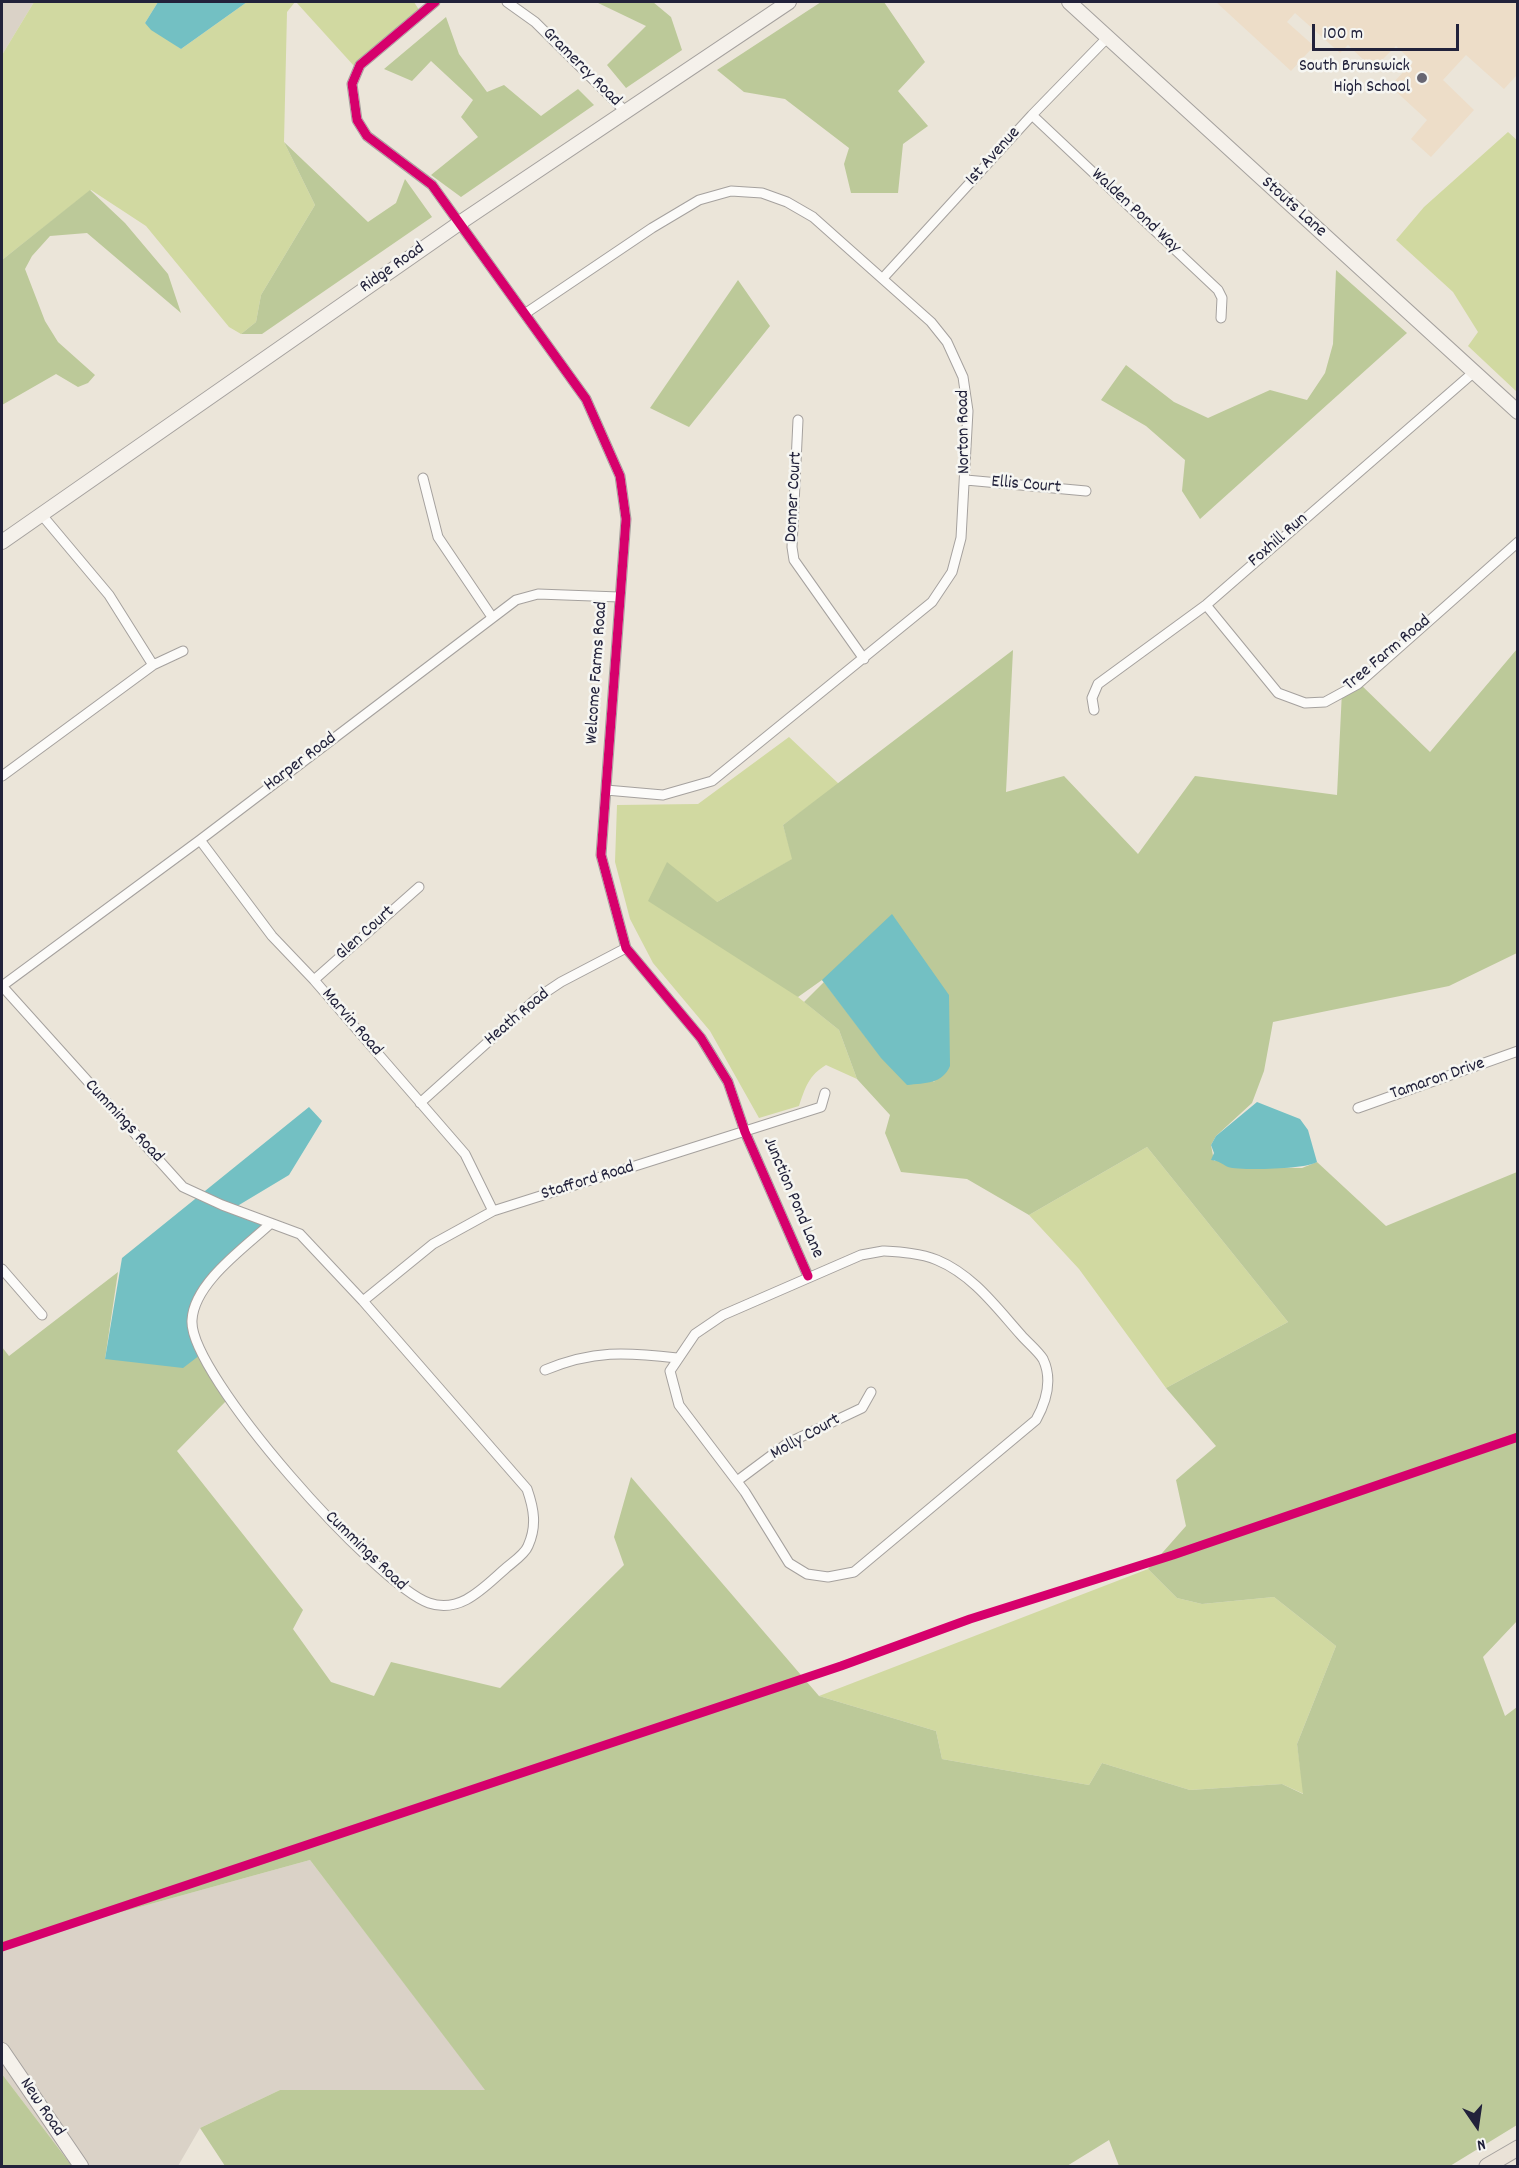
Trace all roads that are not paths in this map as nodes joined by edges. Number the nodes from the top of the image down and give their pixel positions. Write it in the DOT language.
graph roads {
  1 [pos="435,2"];
  2 [pos="507,2"];
  3 [pos="789,2"];
  4 [pos="1069,2"];
  5 [pos="1107,38"];
  6 [pos="626,112"];
  7 [pos="1032,115"];
  8 [pos="461,222"];
  9 [pos="883,278"];
  10 [pos="526,313"];
  11 [pos="1221,318"];
  12 [pos="1474,372"];
  13 [pos="1518,412"];
  14 [pos="798,420"];
  15 [pos="423,477"];
  16 [pos="966,480"];
  17 [pos="1086,491"];
  18 [pos="41,514"];
  19 [pos="2,542"];
  20 [pos="1518,542"];
  21 [pos="619,597"];
  22 [pos="1206,605"];
  23 [pos="492,617"];
  24 [pos="183,651"];
  25 [pos="864,659"];
  26 [pos="153,665"];
  27 [pos="1094,710"];
  28 [pos="2,776"];
  29 [pos="606,790"];
  30 [pos="200,840"];
  31 [pos="419,887"];
  32 [pos="626,948"];
  33 [pos="314,980"];
  34 [pos="2,986"];
  35 [pos="1518,1051"];
  36 [pos="825,1094"];
  37 [pos="420,1103"];
  38 [pos="1358,1108"];
  39 [pos="745,1132"];
  40 [pos="493,1211"];
  41 [pos="270,1224"];
  42 [pos="2,1269"];
  43 [pos="808,1276"];
  44 [pos="363,1301"];
  45 [pos="42,1315"];
  46 [pos="677,1358"];
  47 [pos="545,1370"];
  48 [pos="871,1392"];
  49 [pos="737,1481"];
  50 [pos="2,2050"];
  51 [pos="1518,2148"];
  52 [pos="81,2166"];
  53 [pos="1486,2166"];
  1 -- 8 [label="street"];
  2 -- 6 [label="street, Gramercy Road"];
  3 -- 6 [label="street, Ridge Road"];
  4 -- 5 [label="street, Stouts Lane"];
  5 -- 7 [label="street, 1st Avenue"];
  5 -- 12 [label="street, Stouts Lane"];
  6 -- 8 [label="street, Ridge Road"];
  7 -- 9 [label="street, 1st Avenue"];
  7 -- 11 [label="street, Walden Pond Way"];
  8 -- 10 [label="street, Welcome Farms Road"];
  8 -- 18 [label="street, Ridge Road"];
  9 -- 10 [label="street, Norton Road"];
  9 -- 16 [label="street, Norton Road"];
  10 -- 21 [label="street, Welcome Farms Road"];
  12 -- 13 [label="street, Stouts Lane"];
  12 -- 22 [label="street, Foxhill Run"];
  14 -- 25 [label="street, Donner Court"];
  15 -- 23 [label="street"];
  16 -- 17 [label="street, Ellis Court"];
  16 -- 25 [label="street, Norton Road"];
  18 -- 19 [label="street, Ridge Road"];
  18 -- 26 [label="street"];
  20 -- 22 [label="street, Tree Farm Road"];
  21 -- 23 [label="street, Harper Road"];
  21 -- 29 [label="street, Welcome Farms Road"];
  22 -- 27 [label="street, Foxhill Run"];
  23 -- 30 [label="street, Harper Road"];
  24 -- 26 [label="street"];
  25 -- 29 [label="street, Norton Road"];
  26 -- 28 [label="street"];
  29 -- 32 [label="street, Welcome Farms Road"];
  30 -- 33 [label="street, Marvin Road"];
  30 -- 34 [label="street, Harper Road"];
  31 -- 33 [label="street, Glen Court"];
  32 -- 37 [label="street, Heath Road"];
  32 -- 39 [label="street, Welcome Farms Road"];
  33 -- 37 [label="street, Marvin Road"];
  34 -- 41 [label="street, Cummings Road"];
  35 -- 38 [label="street, Tamaron Drive"];
  36 -- 39 [label="street, Stafford Road"];
  37 -- 40 [label="street, Marvin Road"];
  39 -- 40 [label="street, Stafford Road"];
  39 -- 43 [label="street, Junction Pond Lane"];
  40 -- 44 [label="street, Stafford Road"];
  41 -- 44 [label="street, Cummings Road"];
  41 -- 44 [label="street, Cummings Road"];
  42 -- 45 [label="street"];
  43 -- 46 [label="street, Junction Pond Lane"];
  43 -- 49 [label="street, Junction Pond Lane"];
  46 -- 47 [label="street"];
  46 -- 49 [label="street, Junction Pond Lane"];
  48 -- 49 [label="street, Molly Court"];
  50 -- 52 [label="street, New Road"];
  51 -- 53 [label="main road"];
}
